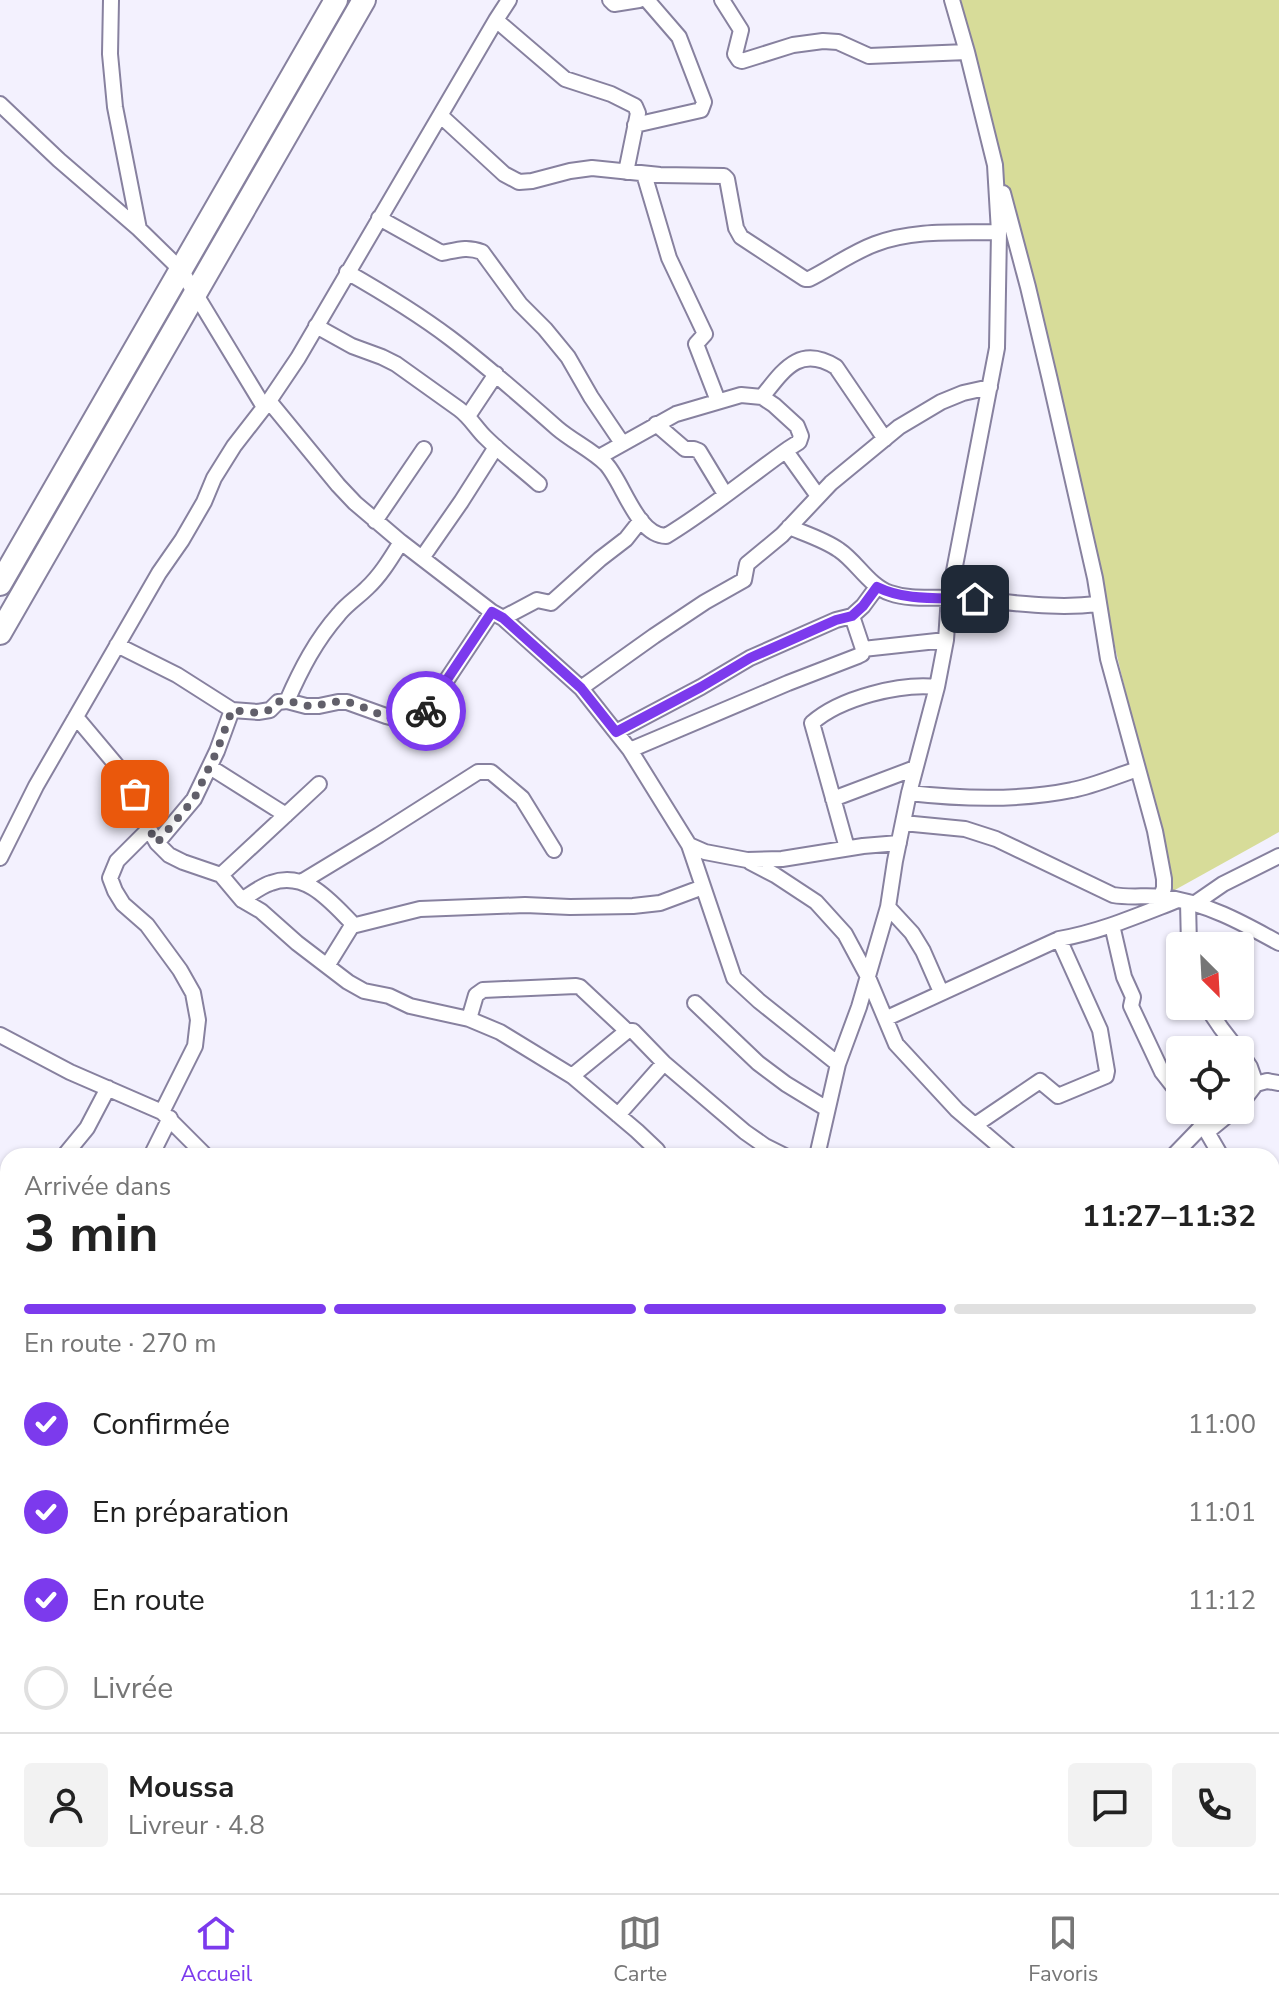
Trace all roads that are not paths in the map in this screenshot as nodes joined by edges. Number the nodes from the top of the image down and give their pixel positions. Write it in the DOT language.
graph roads {
  1 [pos="111,0"];
  2 [pos="336,0"];
  3 [pos="364,0"];
  4 [pos="509,0"];
  5 [pos="610,0"];
  6 [pos="722,0"];
  7 [pos="952,0"];
  8 [pos="649,1"];
  9 [pos="496,20"];
  10 [pos="967,52"];
  11 [pos="0,104"];
  12 [pos="441,116"];
  13 [pos="635,125"];
  14 [pos="995,165"];
  15 [pos="626,172"];
  16 [pos="644,174"];
  17 [pos="379,218"];
  18 [pos="139,229"];
  19 [pos="999,232"];
  20 [pos="181,270"];
  21 [pos="347,272"];
  22 [pos="195,293"];
  23 [pos="316,326"];
  24 [pos="496,374"];
  25 [pos="990,387"];
  26 [pos="762,397"];
  27 [pos="718,401"];
  28 [pos="266,404"];
  29 [pos="468,416"];
  30 [pos="656,424"];
  31 [pos="885,439"];
  32 [pos="622,443"];
  33 [pos="496,447"];
  34 [pos="424,449"];
  35 [pos="788,449"];
  36 [pos="599,457"];
  37 [pos="539,484"];
  38 [pos="725,494"];
  39 [pos="818,496"];
  40 [pos="641,520"];
  41 [pos="375,521"];
  42 [pos="789,527"];
  43 [pos="401,542"];
  44 [pos="422,558"];
  45 [pos="0,584"];
  46 [pos="877,587"];
  47 [pos="949,597"];
  48 [pos="1098,604"];
  49 [pos="498,615"];
  50 [pos="852,616"];
  51 [pos="0,633"];
  52 [pos="946,640"];
  53 [pos="117,645"];
  54 [pos="863,649"];
  55 [pos="937,687"];
  56 [pos="581,688"];
  57 [pos="287,701"];
  58 [pos="232,710"];
  59 [pos="76,717"];
  60 [pos="616,732"];
  61 [pos="630,750"];
  62 [pos="210,767"];
  63 [pos="915,768"];
  64 [pos="1138,769"];
  65 [pos="319,784"];
  66 [pos="909,793"];
  67 [pos="833,799"];
  68 [pos="286,815"];
  69 [pos="903,823"];
  70 [pos="149,829"];
  71 [pos="157,843"];
  72 [pos="899,843"];
  73 [pos="689,845"];
  74 [pos="847,848"];
  75 [pos="554,850"];
  76 [pos="1279,856"];
  77 [pos="0,858"];
  78 [pos="747,860"];
  79 [pos="221,875"];
  80 [pos="303,881"];
  81 [pos="703,887"];
  82 [pos="1161,896"];
  83 [pos="242,900"];
  84 [pos="1187,902"];
  85 [pos="888,907"];
  86 [pos="353,924"];
  87 [pos="1112,925"];
  88 [pos="1188,932"];
  89 [pos="1059,939"];
  90 [pos="1279,943"];
  91 [pos="327,966"];
  92 [pos="867,975"];
  93 [pos="941,992"];
  94 [pos="695,1003"];
  95 [pos="887,1018"];
  96 [pos="469,1019"];
  97 [pos="627,1031"];
  98 [pos="0,1035"];
  99 [pos="664,1063"];
  100 [pos="838,1064"];
  101 [pos="572,1076"];
  102 [pos="1166,1077"];
  103 [pos="1254,1078"];
  104 [pos="1279,1083"];
  105 [pos="1256,1084"];
  106 [pos="1254,1087"];
  107 [pos="108,1088"];
  108 [pos="827,1109"];
  109 [pos="166,1115"];
  110 [pos="618,1115"];
  111 [pos="1201,1124"];
  112 [pos="1213,1124"];
  113 [pos="975,1125"];
  114 [pos="1205,1129"];
  115 [pos="71,1148"];
  116 [pos="154,1148"];
  117 [pos="198,1148"];
  118 [pos="655,1148"];
  119 [pos="769,1148"];
  120 [pos="819,1148"];
  121 [pos="1002,1148"];
  122 [pos="1182,1148"];
  123 [pos="1216,1148"];
  1 -- 18 [label="street"];
  2 -- 20 [label="main road"];
  3 -- 22 [label="main road"];
  4 -- 9 [label="street"];
  5 -- 8 [label="street"];
  6 -- 10 [label="street"];
  7 -- 10 [label="street"];
  8 -- 13 [label="street"];
  9 -- 12 [label="street"];
  9 -- 13 [label="street"];
  10 -- 14 [label="street"];
  11 -- 18 [label="street"];
  12 -- 15 [label="street"];
  12 -- 17 [label="street"];
  13 -- 15 [label="street"];
  14 -- 19 [label="street"];
  14 -- 48 [label="street"];
  15 -- 16 [label="street"];
  16 -- 19 [label="street"];
  16 -- 27 [label="street"];
  17 -- 21 [label="street"];
  17 -- 32 [label="street"];
  18 -- 20 [label="street"];
  19 -- 25 [label="street"];
  20 -- 22 [label="street"];
  20 -- 45 [label="main road"];
  21 -- 23 [label="street"];
  21 -- 24 [label="street"];
  22 -- 28 [label="street"];
  22 -- 51 [label="main road"];
  23 -- 28 [label="street"];
  23 -- 29 [label="street"];
  24 -- 29 [label="street"];
  24 -- 36 [label="street"];
  25 -- 31 [label="street"];
  25 -- 47 [label="street"];
  26 -- 27 [label="street"];
  26 -- 31 [label="street"];
  26 -- 35 [label="street"];
  27 -- 30 [label="street"];
  28 -- 41 [label="street"];
  28 -- 53 [label="street"];
  29 -- 33 [label="street"];
  30 -- 32 [label="street"];
  30 -- 38 [label="street"];
  31 -- 39 [label="street"];
  32 -- 36 [label="street"];
  33 -- 37 [label="street"];
  33 -- 44 [label="street"];
  34 -- 41 [label="street"];
  35 -- 38 [label="street"];
  35 -- 39 [label="street"];
  36 -- 40 [label="street"];
  38 -- 40 [label="street"];
  39 -- 42 [label="street"];
  40 -- 49 [label="street"];
  41 -- 43 [label="street"];
  42 -- 46 [label="street"];
  42 -- 56 [label="street"];
  43 -- 44 [label="street"];
  43 -- 57 [label="street"];
  44 -- 49 [label="street"];
  46 -- 47 [label="street"];
  46 -- 50 [label="street"];
  47 -- 48 [label="street"];
  47 -- 52 [label="street"];
  48 -- 64 [label="street"];
  49 -- 56 [label="street"];
  49 -- 57 [label="street"];
  50 -- 54 [label="street"];
  50 -- 60 [label="street"];
  52 -- 54 [label="street"];
  52 -- 55 [label="street"];
  53 -- 58 [label="street"];
  53 -- 59 [label="street"];
  54 -- 61 [label="street"];
  55 -- 63 [label="street"];
  55 -- 67 [label="street"];
  56 -- 60 [label="street"];
  57 -- 58 [label="street"];
  58 -- 62 [label="street"];
  59 -- 70 [label="street"];
  59 -- 77 [label="street"];
  60 -- 61 [label="street"];
  61 -- 73 [label="street"];
  62 -- 68 [label="street"];
  62 -- 71 [label="street"];
  63 -- 66 [label="street"];
  63 -- 67 [label="street"];
  64 -- 66 [label="street"];
  64 -- 82 [label="street"];
  65 -- 68 [label="street"];
  66 -- 69 [label="street"];
  67 -- 74 [label="street"];
  68 -- 79 [label="street"];
  69 -- 72 [label="street"];
  69 -- 82 [label="street"];
  70 -- 71 [label="street"];
  70 -- 109 [label="street"];
  71 -- 79 [label="street"];
  72 -- 74 [label="street"];
  72 -- 85 [label="street"];
  73 -- 78 [label="street"];
  73 -- 81 [label="street"];
  74 -- 78 [label="street"];
  75 -- 80 [label="street"];
  76 -- 84 [label="street"];
  78 -- 92 [label="street"];
  79 -- 83 [label="street"];
  80 -- 83 [label="street"];
  80 -- 86 [label="street"];
  81 -- 86 [label="street"];
  81 -- 100 [label="street"];
  82 -- 84 [label="street"];
  83 -- 91 [label="street"];
  84 -- 87 [label="street"];
  84 -- 88 [label="street"];
  84 -- 90 [label="street"];
  85 -- 92 [label="street"];
  85 -- 93 [label="street"];
  86 -- 91 [label="street"];
  87 -- 89 [label="street"];
  87 -- 102 [label="street"];
  89 -- 93 [label="street"];
  89 -- 113 [label="street"];
  91 -- 96 [label="street"];
  92 -- 95 [label="street"];
  92 -- 100 [label="street"];
  93 -- 95 [label="street"];
  94 -- 108 [label="street"];
  95 -- 113 [label="street"];
  96 -- 97 [label="street"];
  96 -- 101 [label="street"];
  97 -- 99 [label="street"];
  97 -- 101 [label="street"];
  98 -- 107 [label="street"];
  99 -- 110 [label="street"];
  99 -- 119 [label="street"];
  100 -- 108 [label="street"];
  101 -- 110 [label="street"];
  103 -- 105 [label="street"];
  104 -- 105 [label="street"];
  105 -- 106 [label="street"];
  107 -- 109 [label="street"];
  107 -- 115 [label="street"];
  108 -- 120 [label="street"];
  109 -- 116 [label="street"];
  109 -- 117 [label="street"];
  110 -- 118 [label="street"];
  111 -- 114 [label="street"];
  112 -- 114 [label="street"];
  113 -- 121 [label="street"];
  114 -- 122 [label="street"];
  114 -- 123 [label="street"];
}
